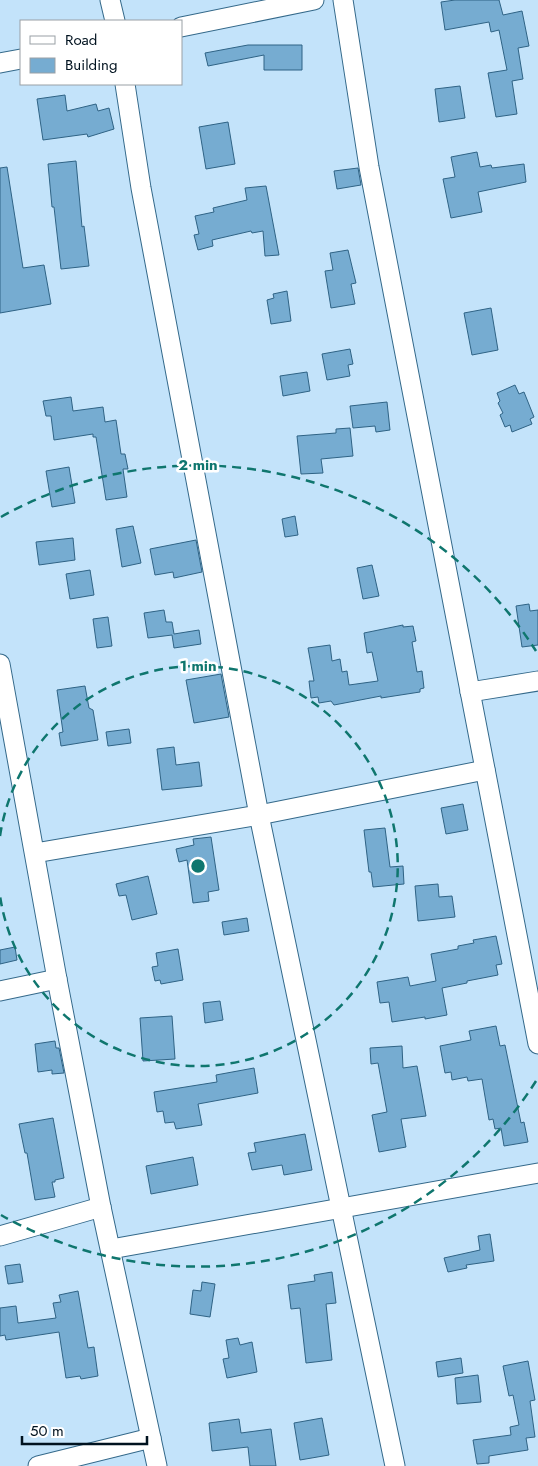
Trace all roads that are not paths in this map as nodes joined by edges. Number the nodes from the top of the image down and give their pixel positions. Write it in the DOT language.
graph roads {
  1 [pos="110,0"];
  2 [pos="314,0"];
  3 [pos="343,0"];
  4 [pos="115,20"];
  5 [pos="182,26"];
  6 [pos="20,58"];
  7 [pos="0,63"];
  8 [pos="125,85"];
  9 [pos="0,664"];
  10 [pos="538,681"];
  11 [pos="470,692"];
  12 [pos="8,758"];
  13 [pos="485,770"];
  14 [pos="260,815"];
  15 [pos="35,853"];
  16 [pos="57,980"];
  17 [pos="0,991"];
  18 [pos="538,1044"];
  19 [pos="538,1173"];
  20 [pos="101,1207"];
  21 [pos="342,1208"];
  22 [pos="0,1236"];
  23 [pos="111,1249"];
  24 [pos="151,1438"];
  25 [pos="38,1466"];
  26 [pos="157,1466"];
  27 [pos="395,1466"];
  1 -- 4 [label="street"];
  2 -- 5 [label="street"];
  3 -- 11 [label="street"];
  6 -- 7 [label="street"];
  8 -- 14 [label="street"];
  9 -- 12 [label="street"];
  10 -- 11 [label="street"];
  11 -- 13 [label="street"];
  12 -- 15 [label="street"];
  13 -- 14 [label="street"];
  13 -- 18 [label="street"];
  14 -- 15 [label="street"];
  14 -- 21 [label="street"];
  15 -- 16 [label="street"];
  16 -- 17 [label="street"];
  16 -- 20 [label="street"];
  19 -- 21 [label="street"];
  20 -- 22 [label="street"];
  20 -- 23 [label="street"];
  21 -- 23 [label="street"];
  21 -- 27 [label="street"];
  23 -- 24 [label="street"];
  24 -- 25 [label="street"];
  24 -- 26 [label="street"];
}
